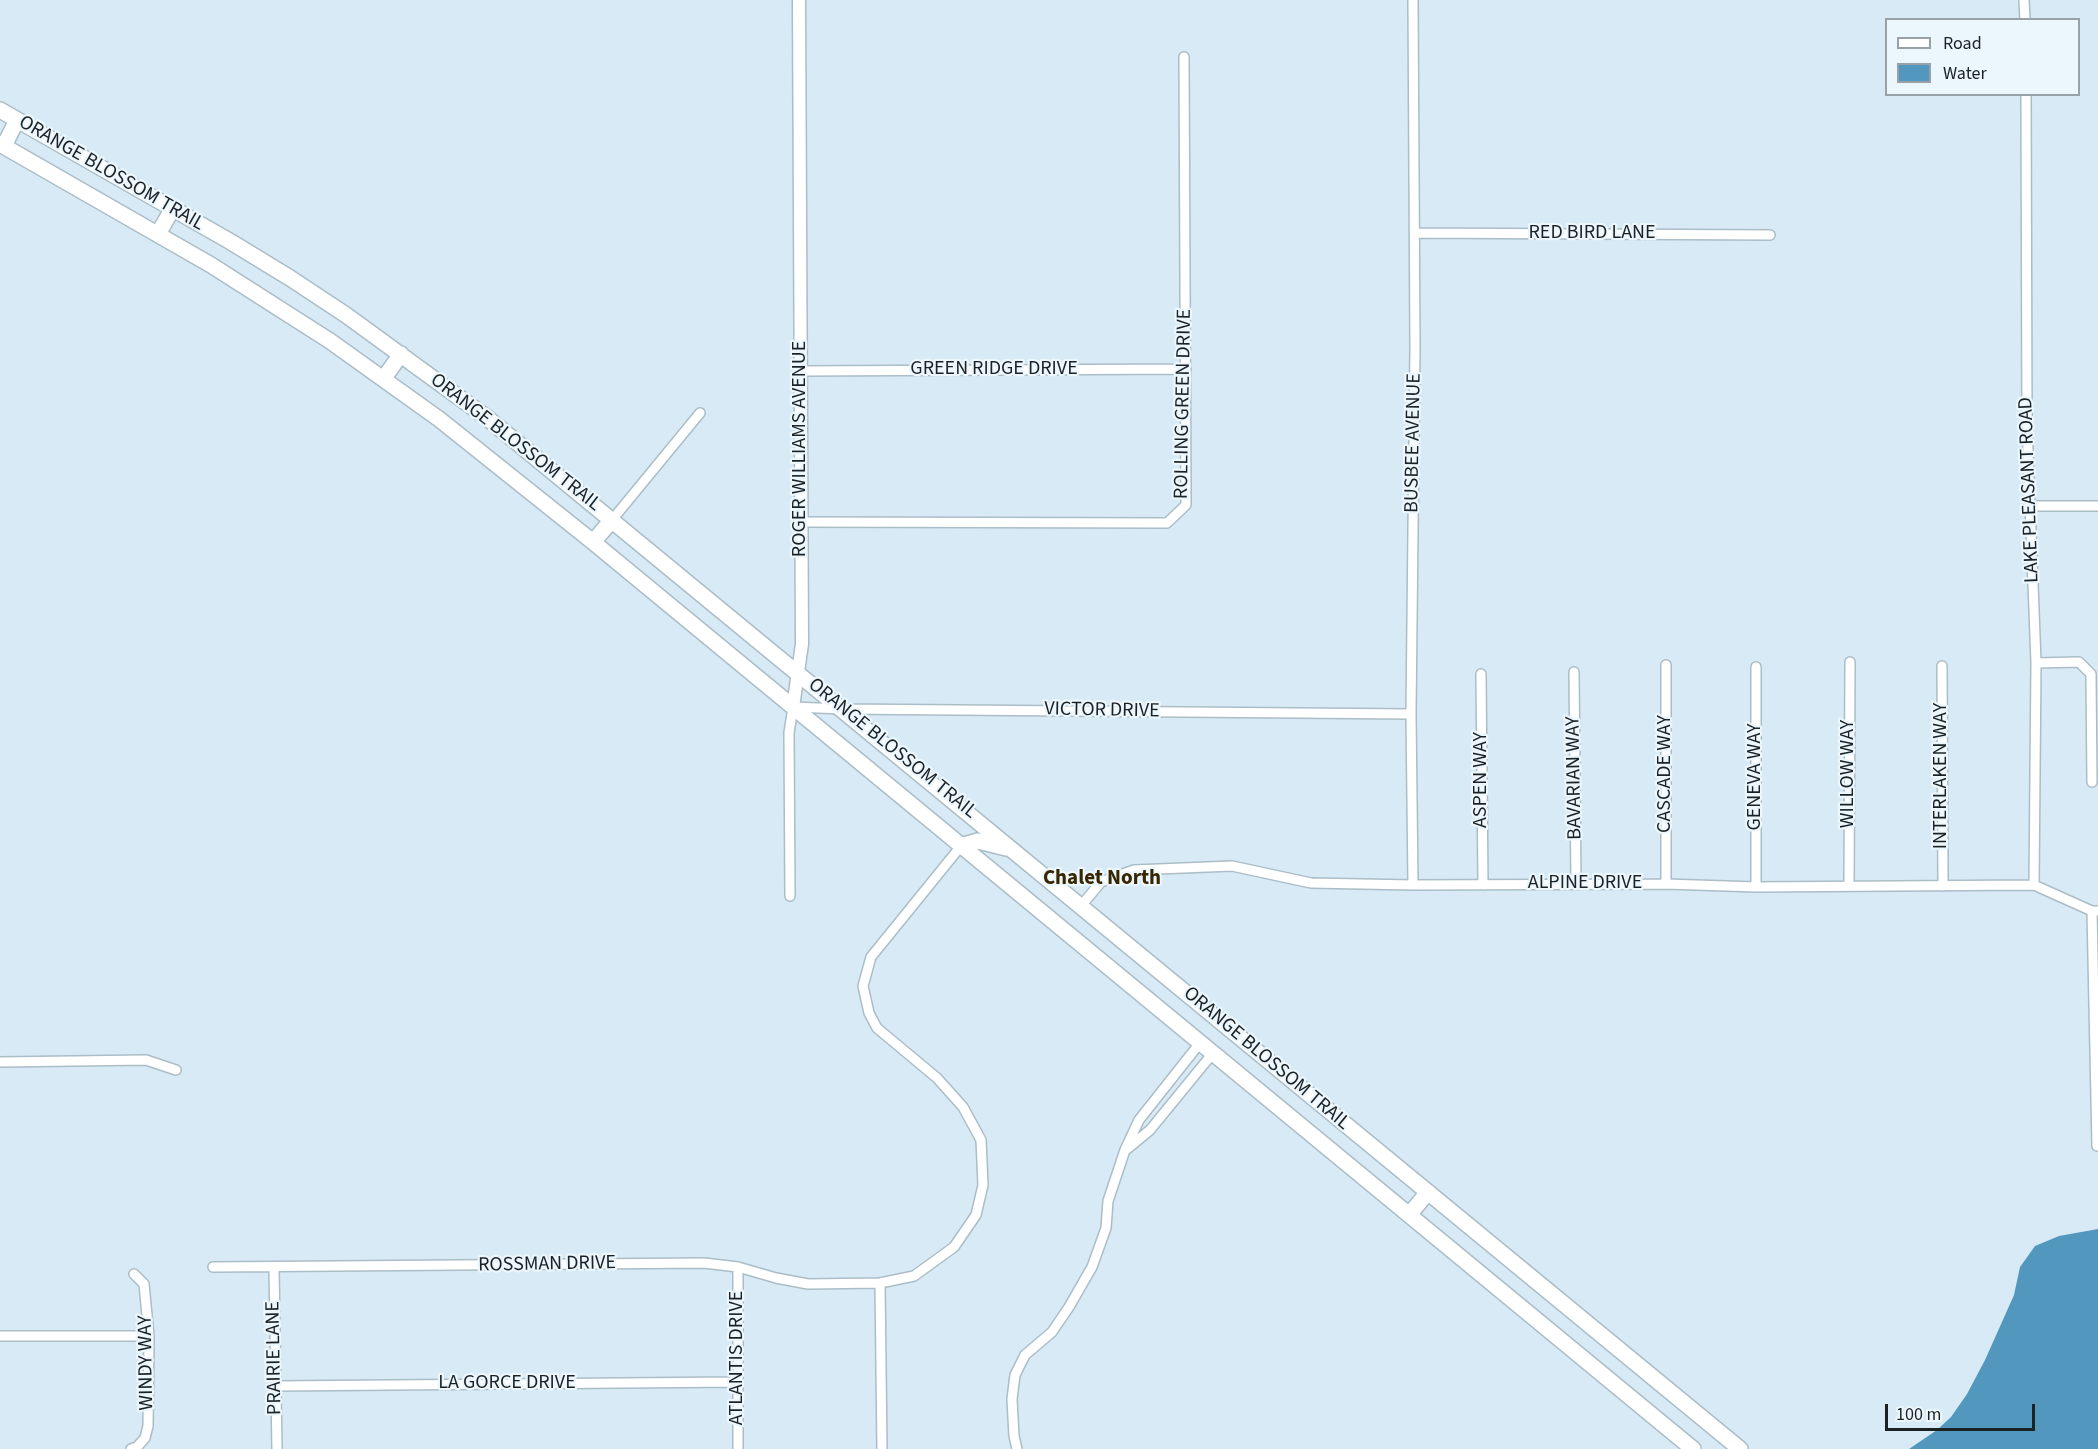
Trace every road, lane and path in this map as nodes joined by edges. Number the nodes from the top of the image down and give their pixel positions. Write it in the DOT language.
graph roads {
  1 [pos="799,0"];
  2 [pos="1413,0"];
  3 [pos="2024,0"];
  4 [pos="2025,18"];
  5 [pos="1184,57"];
  6 [pos="2026,96"];
  7 [pos="0,110"];
  8 [pos="16,120"];
  9 [pos="2,145"];
  10 [pos="173,208"];
  11 [pos="1414,233"];
  12 [pos="158,234"];
  13 [pos="1770,235"];
  14 [pos="401,354"];
  15 [pos="1186,369"];
  16 [pos="801,371"];
  17 [pos="384,378"];
  18 [pos="700,413"];
  19 [pos="2029,506"];
  20 [pos="2098,506"];
  21 [pos="612,519"];
  22 [pos="802,522"];
  23 [pos="593,542"];
  24 [pos="1850,662"];
  25 [pos="2036,663"];
  26 [pos="1666,665"];
  27 [pos="1942,666"];
  28 [pos="1756,667"];
  29 [pos="798,672"];
  30 [pos="1574,672"];
  31 [pos="1481,674"];
  32 [pos="793,707"];
  33 [pos="843,709"];
  34 [pos="1411,714"];
  35 [pos="2092,782"];
  36 [pos="961,846"];
  37 [pos="1015,851"];
  38 [pos="1576,884"];
  39 [pos="1666,884"];
  40 [pos="1413,885"];
  41 [pos="1483,885"];
  42 [pos="2034,885"];
  43 [pos="1849,886"];
  44 [pos="1943,886"];
  45 [pos="1756,887"];
  46 [pos="790,896"];
  47 [pos="1081,906"];
  48 [pos="2095,911"];
  49 [pos="1200,1042"];
  50 [pos="1213,1053"];
  51 [pos="0,1062"];
  52 [pos="176,1070"];
  53 [pos="2097,1146"];
  54 [pos="1125,1150"];
  55 [pos="1428,1192"];
  56 [pos="1409,1215"];
  57 [pos="213,1267"];
  58 [pos="738,1267"];
  59 [pos="274,1268"];
  60 [pos="134,1274"];
  61 [pos="880,1283"];
  62 [pos="0,1336"];
  63 [pos="149,1336"];
  64 [pos="738,1383"];
  65 [pos="276,1386"];
  66 [pos="131,1449"];
  67 [pos="277,1449"];
  68 [pos="738,1449"];
  69 [pos="882,1449"];
  70 [pos="1017,1449"];
  71 [pos="1693,1449"];
  72 [pos="1740,1449"];
  1 -- 16 [label="street, ROGER WILLIAMS AVENUE"];
  2 -- 11 [label="street, BUSBEE AVENUE"];
  3 -- 4 [label="street"];
  5 -- 15 [label="street, ROLLING GREEN DRIVE"];
  6 -- 19 [label="street, LAKE PLEASANT ROAD"];
  7 -- 8 [label="main road, ORANGE BLOSSOM TRAIL"];
  8 -- 9 [label="main road"];
  8 -- 10 [label="main road, ORANGE BLOSSOM TRAIL"];
  9 -- 12 [label="main road, ORANGE BLOSSOM TRAIL"];
  10 -- 12 [label="main road"];
  10 -- 14 [label="main road, ORANGE BLOSSOM TRAIL"];
  11 -- 13 [label="street, RED BIRD LANE"];
  11 -- 34 [label="street, BUSBEE AVENUE"];
  12 -- 17 [label="main road, ORANGE BLOSSOM TRAIL"];
  14 -- 17 [label="main road"];
  14 -- 21 [label="main road, ORANGE BLOSSOM TRAIL"];
  15 -- 16 [label="street, GREEN RIDGE DRIVE"];
  15 -- 22 [label="street, ROLLING GREEN DRIVE"];
  16 -- 22 [label="street, ROGER WILLIAMS AVENUE"];
  17 -- 23 [label="main road, ORANGE BLOSSOM TRAIL"];
  18 -- 21 [label="street"];
  19 -- 20 [label="street"];
  19 -- 25 [label="street, LAKE PLEASANT ROAD"];
  21 -- 23 [label="main road"];
  21 -- 29 [label="main road, ORANGE BLOSSOM TRAIL"];
  22 -- 29 [label="street, ROGER WILLIAMS AVENUE"];
  23 -- 32 [label="main road, ORANGE BLOSSOM TRAIL"];
  24 -- 43 [label="street, WILLOW WAY"];
  25 -- 35 [label="street"];
  25 -- 42 [label="street, LAKE PLEASANT ROAD"];
  26 -- 39 [label="street, CASCADE WAY"];
  27 -- 44 [label="street, INTERLAKEN WAY"];
  28 -- 45 [label="street, GENEVA WAY"];
  29 -- 32 [label="street, ROGER WILLIAMS AVENUE"];
  29 -- 33 [label="main road, ORANGE BLOSSOM TRAIL"];
  30 -- 38 [label="street, BAVARIAN WAY"];
  31 -- 41 [label="street, ASPEN WAY"];
  32 -- 33 [label="street, VICTOR DRIVE"];
  32 -- 36 [label="main road, ORANGE BLOSSOM TRAIL"];
  32 -- 46 [label="street, ROGER WILLIAMS AVENUE"];
  33 -- 34 [label="street, VICTOR DRIVE"];
  33 -- 37 [label="main road, ORANGE BLOSSOM TRAIL"];
  34 -- 40 [label="street, BUSBEE AVENUE"];
  36 -- 37 [label="main road"];
  36 -- 49 [label="main road, ORANGE BLOSSOM TRAIL"];
  36 -- 61 [label="street, ROSSMAN DRIVE"];
  37 -- 47 [label="main road, ORANGE BLOSSOM TRAIL"];
  38 -- 39 [label="street, ALPINE DRIVE"];
  38 -- 41 [label="street, ALPINE DRIVE"];
  39 -- 45 [label="street, ALPINE DRIVE"];
  40 -- 41 [label="street, ALPINE DRIVE"];
  40 -- 47 [label="street, ALPINE DRIVE"];
  42 -- 44 [label="street, ALPINE DRIVE"];
  42 -- 48 [label="street, ALPINE DRIVE"];
  43 -- 44 [label="street, ALPINE DRIVE"];
  43 -- 45 [label="street, ALPINE DRIVE"];
  47 -- 55 [label="main road, ORANGE BLOSSOM TRAIL"];
  48 -- 53 [label="street"];
  49 -- 50 [label="main road, ORANGE BLOSSOM TRAIL"];
  49 -- 54 [label="street"];
  50 -- 54 [label="street"];
  50 -- 56 [label="main road, ORANGE BLOSSOM TRAIL"];
  51 -- 52 [label="street"];
  54 -- 70 [label="street"];
  55 -- 56 [label="main road"];
  55 -- 72 [label="main road, ORANGE BLOSSOM TRAIL"];
  56 -- 71 [label="main road, ORANGE BLOSSOM TRAIL"];
  57 -- 59 [label="street, ROSSMAN DRIVE"];
  58 -- 59 [label="street, ROSSMAN DRIVE"];
  58 -- 61 [label="street, ROSSMAN DRIVE"];
  58 -- 64 [label="street, ATLANTIS DRIVE"];
  59 -- 65 [label="street, PRAIRIE LANE"];
  60 -- 63 [label="street, WINDY WAY"];
  61 -- 69 [label="street"];
  62 -- 63 [label="street"];
  63 -- 66 [label="street, WINDY WAY"];
  64 -- 65 [label="street, LA GORCE DRIVE"];
  64 -- 68 [label="street, ATLANTIS DRIVE"];
  65 -- 67 [label="street, PRAIRIE LANE"];
}
